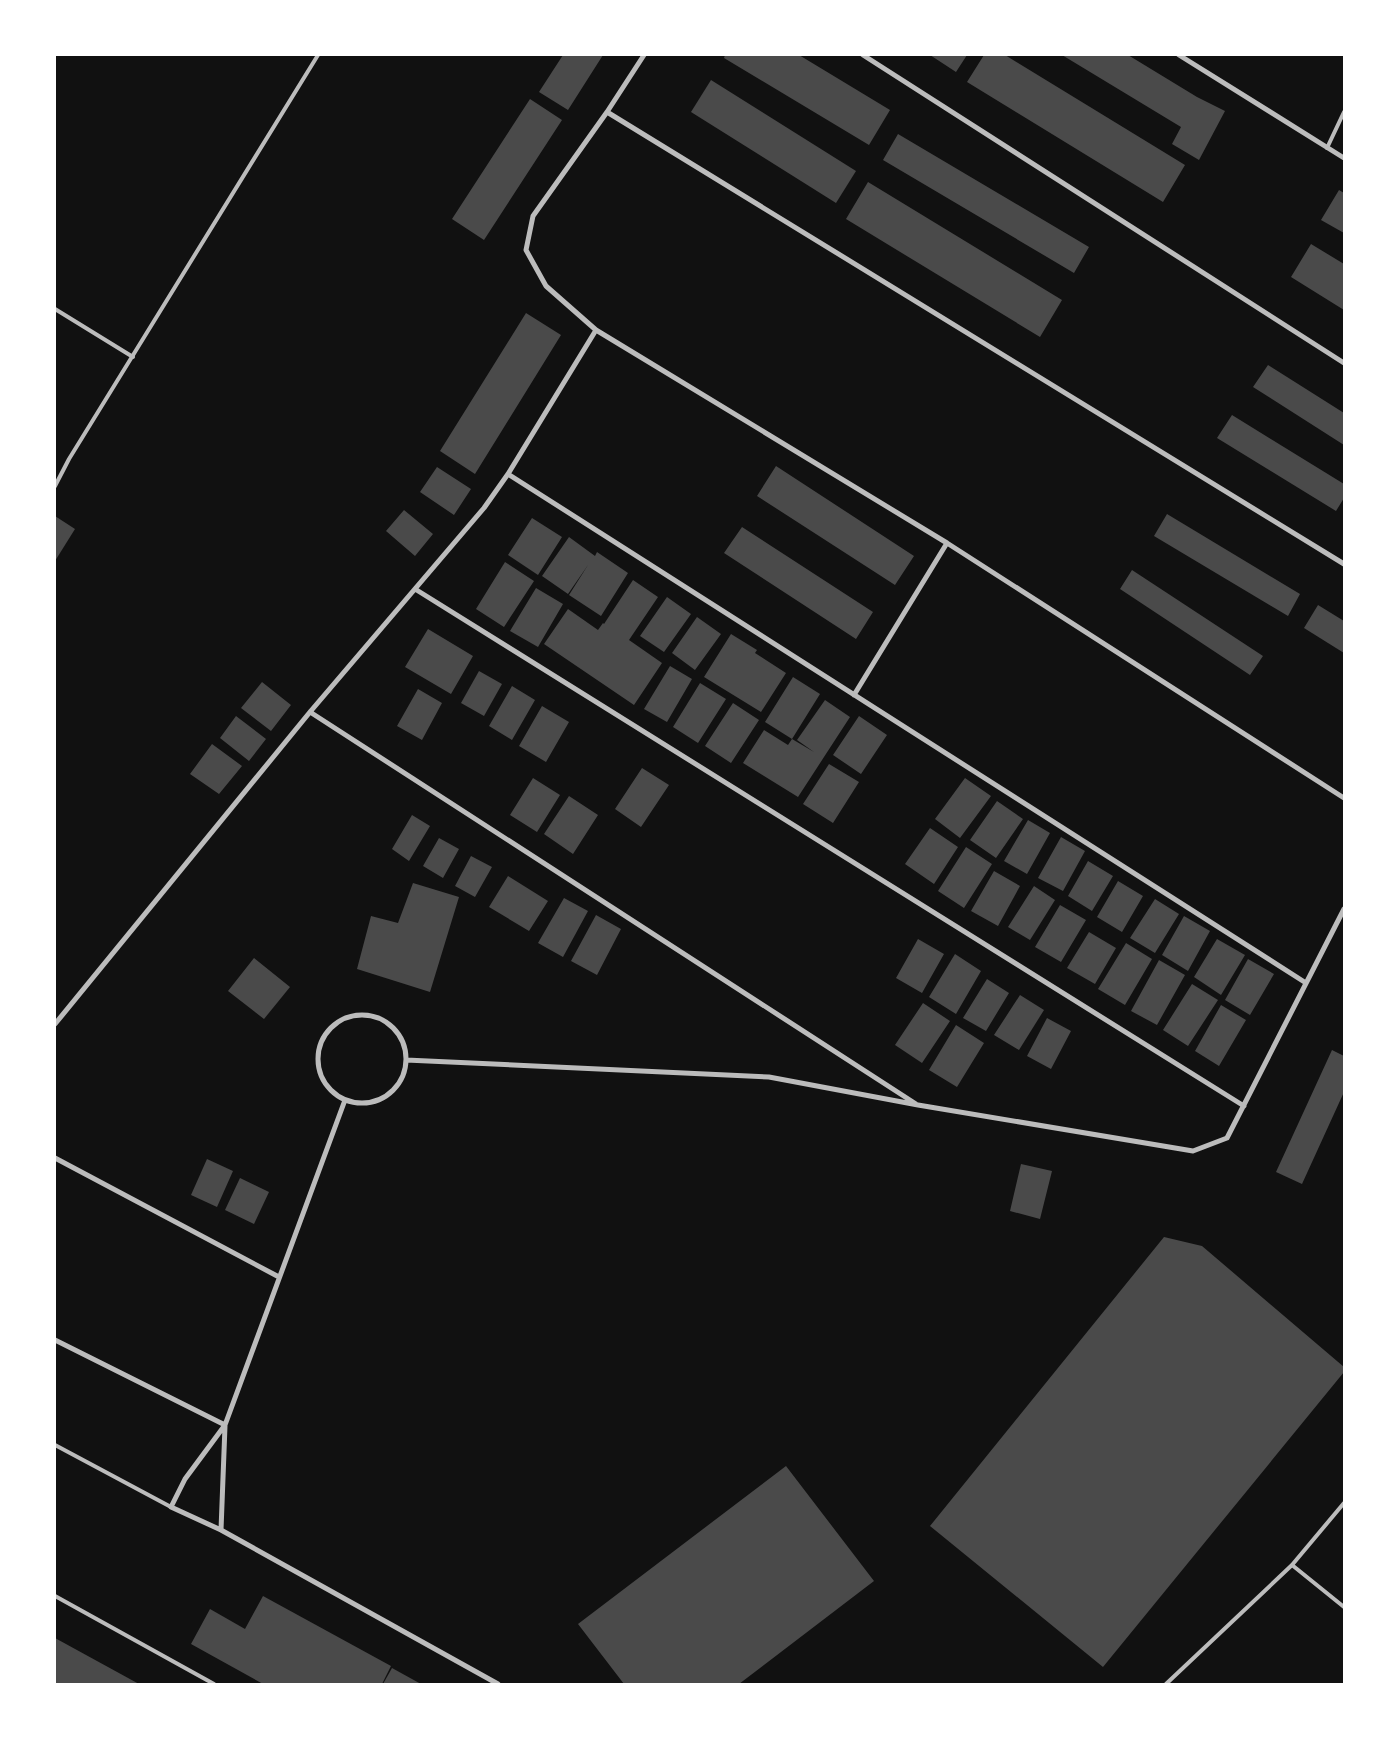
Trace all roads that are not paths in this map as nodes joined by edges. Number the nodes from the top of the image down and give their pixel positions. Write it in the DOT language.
graph roads {
  1 [pos="318,55"];
  2 [pos="644,55"];
  3 [pos="863,55"];
  4 [pos="1179,55"];
  5 [pos="607,112"];
  6 [pos="1344,112"];
  7 [pos="1327,148"];
  8 [pos="1344,158"];
  9 [pos="55,309"];
  10 [pos="596,330"];
  11 [pos="133,357"];
  12 [pos="1344,363"];
  13 [pos="508,474"];
  14 [pos="55,486"];
  15 [pos="947,544"];
  16 [pos="1344,564"];
  17 [pos="415,589"];
  18 [pos="854,695"];
  19 [pos="310,712"];
  20 [pos="1344,798"];
  21 [pos="1344,909"];
  22 [pos="1306,983"];
  23 [pos="55,1024"];
  24 [pos="406,1060"];
  25 [pos="345,1100"];
  26 [pos="918,1105"];
  27 [pos="1244,1106"];
  28 [pos="55,1158"];
  29 [pos="279,1277"];
  30 [pos="55,1340"];
  31 [pos="225,1425"];
  32 [pos="55,1445"];
  33 [pos="1344,1503"];
  34 [pos="171,1507"];
  35 [pos="221,1530"];
  36 [pos="1292,1566"];
  37 [pos="55,1596"];
  38 [pos="1344,1607"];
  39 [pos="214,1684"];
  40 [pos="498,1684"];
  41 [pos="1166,1684"];
  1 -- 11 [label="lane"];
  2 -- 5 [label="street"];
  3 -- 12 [label="street"];
  4 -- 7 [label="street"];
  5 -- 10 [label="street"];
  5 -- 16 [label="street"];
  6 -- 7 [label="lane"];
  7 -- 8 [label="street"];
  9 -- 11 [label="lane"];
  10 -- 13 [label="street"];
  10 -- 15 [label="street"];
  11 -- 14 [label="lane"];
  13 -- 17 [label="street"];
  13 -- 18 [label="street"];
  15 -- 18 [label="street"];
  15 -- 20 [label="street"];
  17 -- 19 [label="street"];
  17 -- 27 [label="street"];
  18 -- 22 [label="street"];
  19 -- 23 [label="street"];
  19 -- 26 [label="street"];
  21 -- 22 [label="street"];
  22 -- 27 [label="street"];
  24 -- 25 [label="street"];
  24 -- 25 [label="street"];
  24 -- 26 [label="street"];
  25 -- 29 [label="street"];
  26 -- 27 [label="street"];
  28 -- 29 [label="street"];
  29 -- 31 [label="street"];
  30 -- 31 [label="street"];
  31 -- 34 [label="street"];
  31 -- 35 [label="street"];
  32 -- 34 [label="lane"];
  33 -- 36 [label="lane"];
  34 -- 35 [label="street"];
  35 -- 40 [label="street"];
  36 -- 38 [label="lane"];
  36 -- 41 [label="lane"];
  37 -- 39 [label="lane"];
}
